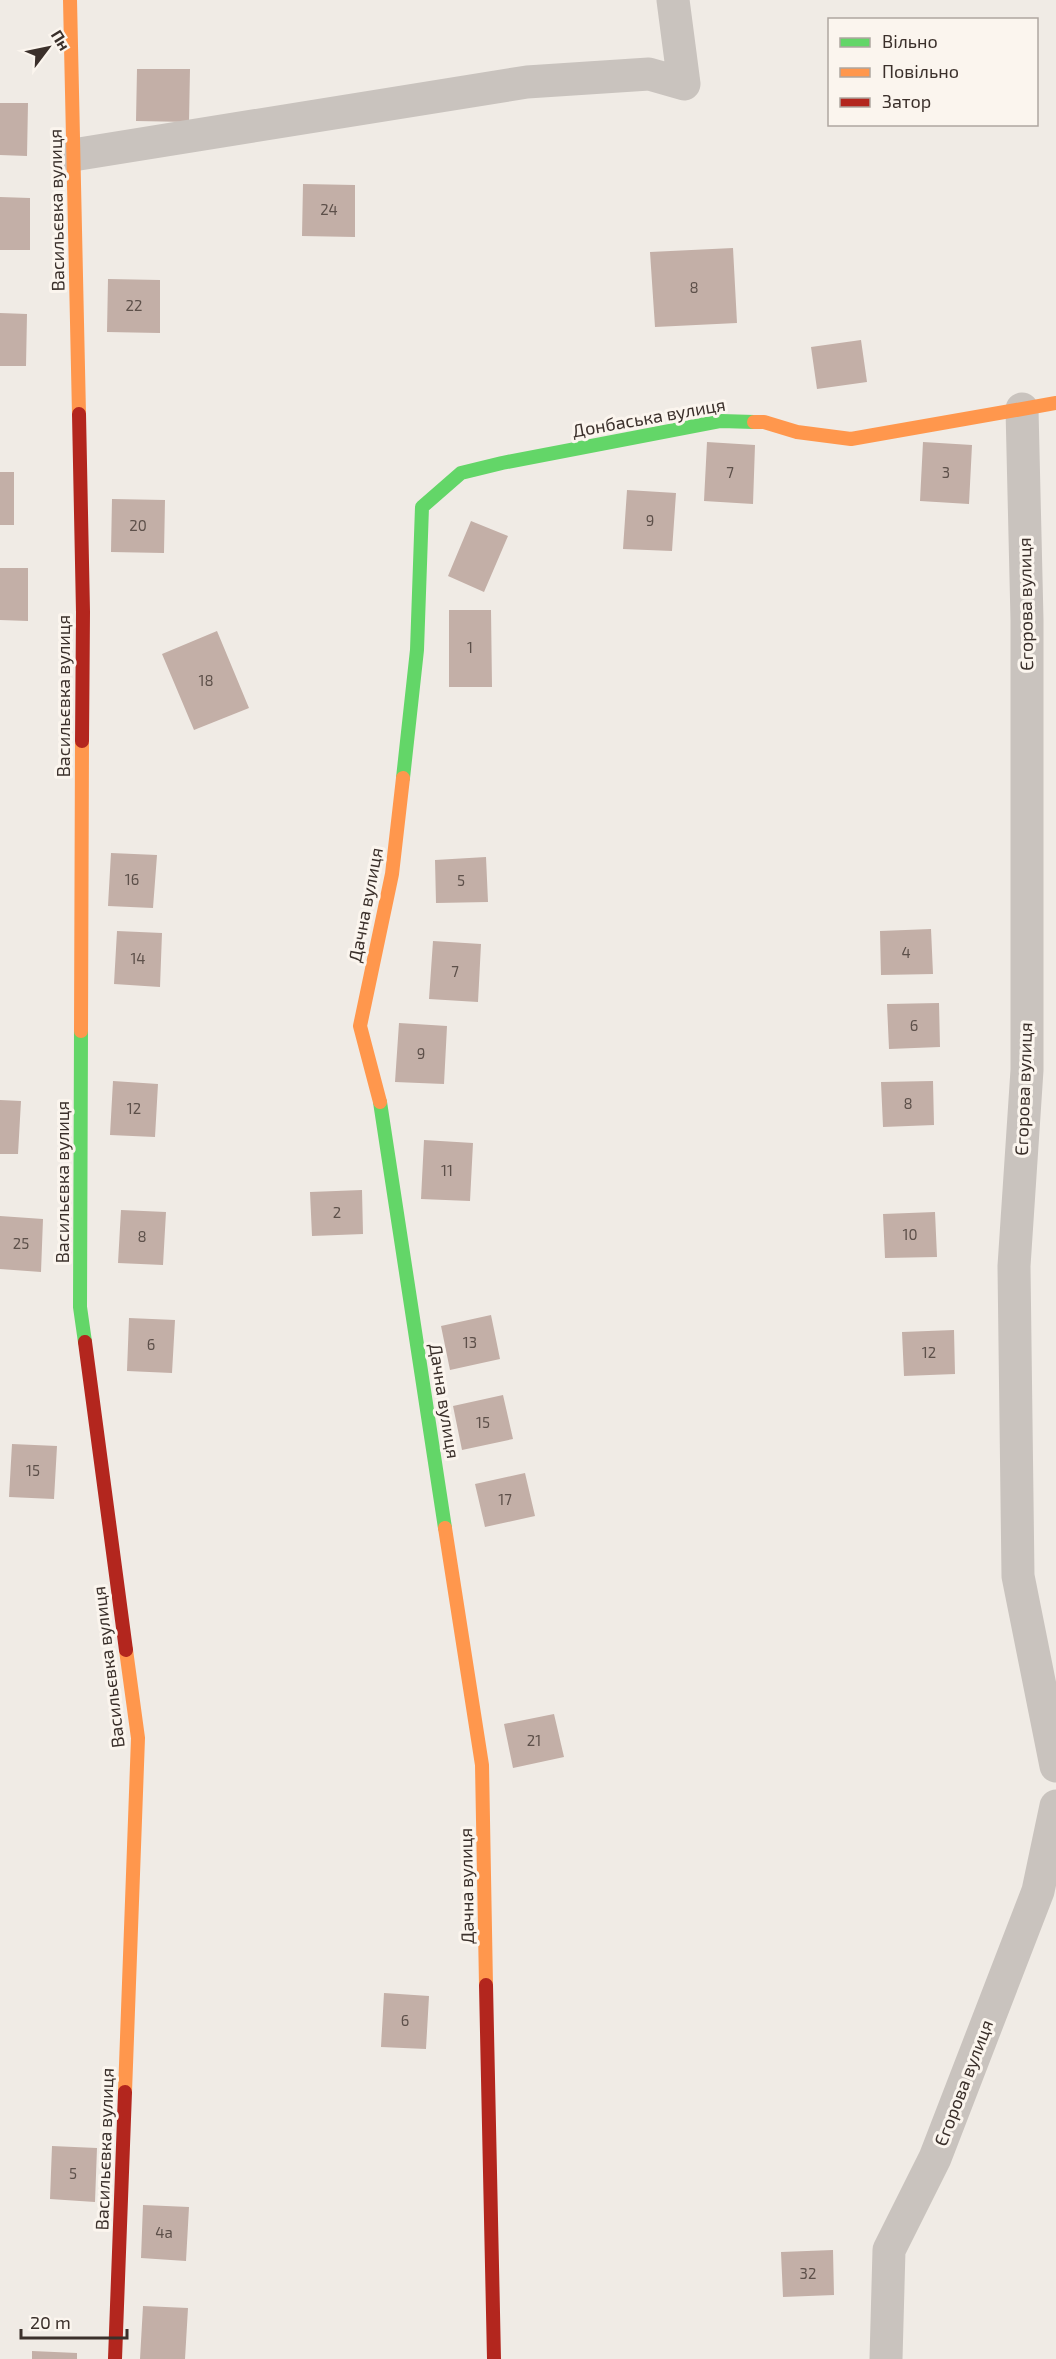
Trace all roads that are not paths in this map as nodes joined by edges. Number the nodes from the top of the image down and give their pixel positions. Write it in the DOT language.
graph roads {
  1 [pos="70,0"];
  2 [pos="673,0"];
  3 [pos="74,155"];
  4 [pos="1056,403"];
  5 [pos="1022,409"];
  6 [pos="461,473"];
  7 [pos="1056,1766"];
  8 [pos="1056,1806"];
  9 [pos="115,2359"];
  10 [pos="494,2359"];
  11 [pos="886,2359"];
  1 -- 3 [label="street, Васильєвка вулиця"];
  2 -- 3 [label="street"];
  3 -- 9 [label="street, Васильєвка вулиця"];
  4 -- 5 [label="street, Донбаська вулиця"];
  5 -- 6 [label="street, Донбаська вулиця"];
  5 -- 7 [label="street, Єгорова вулиця"];
  6 -- 10 [label="street, Дачна вулиця"];
  8 -- 11 [label="street, Єгорова вулиця"];
}
